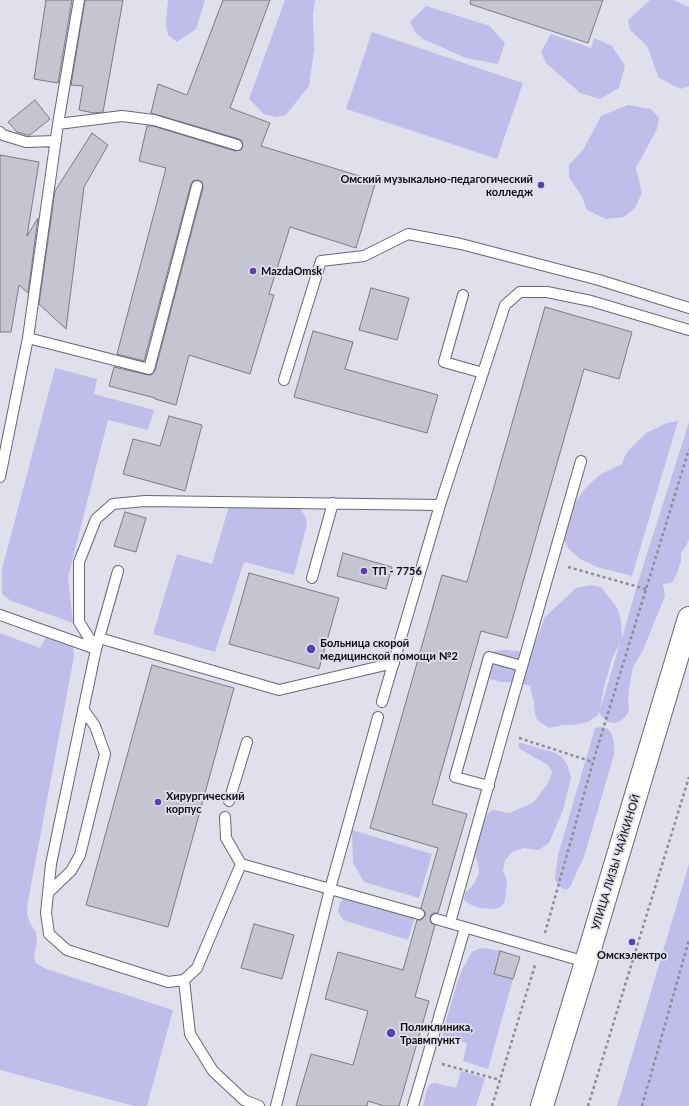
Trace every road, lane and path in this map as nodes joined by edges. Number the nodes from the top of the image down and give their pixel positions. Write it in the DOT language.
graph roads {
  1 [pos="79,0"];
  2 [pos="58,124"];
  3 [pos="0,132"];
  4 [pos="56,141"];
  5 [pos="237,145"];
  6 [pos="197,186"];
  7 [pos="463,295"];
  8 [pos="689,308"];
  9 [pos="689,330"];
  10 [pos="28,338"];
  11 [pos="483,373"];
  12 [pos="284,380"];
  13 [pos="689,449"];
  14 [pos="581,461"];
  15 [pos="0,477"];
  16 [pos="333,503"];
  17 [pos="440,505"];
  18 [pos="552,562"];
  19 [pos="118,571"];
  20 [pos="312,578"];
  21 [pos="646,589"];
  22 [pos="0,615"];
  23 [pos="689,618"];
  24 [pos="99,638"];
  25 [pos="96,649"];
  26 [pos="394,663"];
  27 [pos="522,666"];
  28 [pos="382,702"];
  29 [pos="83,709"];
  30 [pos="378,717"];
  31 [pos="503,733"];
  32 [pos="248,742"];
  33 [pos="593,762"];
  34 [pos="689,777"];
  35 [pos="488,786"];
  36 [pos="229,801"];
  37 [pos="225,817"];
  38 [pos="240,864"];
  39 [pos="330,889"];
  40 [pos="48,893"];
  41 [pos="419,914"];
  42 [pos="436,919"];
  43 [pos="450,923"];
  44 [pos="465,928"];
  45 [pos="689,940"];
  46 [pos="540,949"];
  47 [pos="586,962"];
  48 [pos="184,980"];
  49 [pos="427,1059"];
  50 [pos="500,1080"];
  51 [pos="259,1106"];
  52 [pos="276,1106"];
  53 [pos="413,1106"];
  54 [pos="492,1106"];
  55 [pos="542,1106"];
  56 [pos="588,1106"];
  57 [pos="642,1106"];
  1 -- 2 [label="lane"];
  2 -- 4 [label="lane"];
  2 -- 5 [label="lane"];
  3 -- 4 [label="lane"];
  4 -- 10 [label="lane"];
  6 -- 10 [label="lane"];
  7 -- 11 [label="lane"];
  8 -- 12 [label="lane"];
  9 -- 11 [label="lane"];
  10 -- 15 [label="lane"];
  11 -- 17 [label="lane"];
  13 -- 21 [label="path"];
  14 -- 18 [label="lane"];
  16 -- 17 [label="lane"];
  16 -- 20 [label="lane"];
  16 -- 25 [label="lane"];
  17 -- 26 [label="lane"];
  18 -- 21 [label="path"];
  18 -- 27 [label="lane"];
  19 -- 24 [label="lane"];
  21 -- 33 [label="path"];
  22 -- 25 [label="lane"];
  23 -- 47 [label="main road, УЛИЦА ЛИЗЫ ЧАЙКИНОЙ"];
  24 -- 25 [label="lane"];
  24 -- 26 [label="lane"];
  25 -- 29 [label="lane"];
  26 -- 28 [label="lane"];
  27 -- 31 [label="lane"];
  27 -- 35 [label="lane"];
  29 -- 40 [label="lane"];
  29 -- 40 [label="lane"];
  30 -- 39 [label="lane"];
  31 -- 33 [label="path"];
  31 -- 35 [label="lane"];
  32 -- 36 [label="lane"];
  33 -- 46 [label="path"];
  34 -- 56 [label="path"];
  35 -- 43 [label="lane"];
  37 -- 38 [label="lane"];
  38 -- 39 [label="lane"];
  38 -- 48 [label="lane"];
  39 -- 41 [label="lane"];
  39 -- 52 [label="lane"];
  40 -- 48 [label="lane"];
  42 -- 43 [label="lane"];
  43 -- 44 [label="lane"];
  44 -- 46 [label="lane"];
  44 -- 49 [label="lane"];
  45 -- 57 [label="path"];
  46 -- 47 [label="lane"];
  46 -- 50 [label="path"];
  47 -- 55 [label="main road, УЛИЦА ЛИЗЫ ЧАЙКИНОЙ"];
  48 -- 51 [label="lane"];
  49 -- 50 [label="path"];
  49 -- 53 [label="lane"];
  50 -- 54 [label="path"];
}
